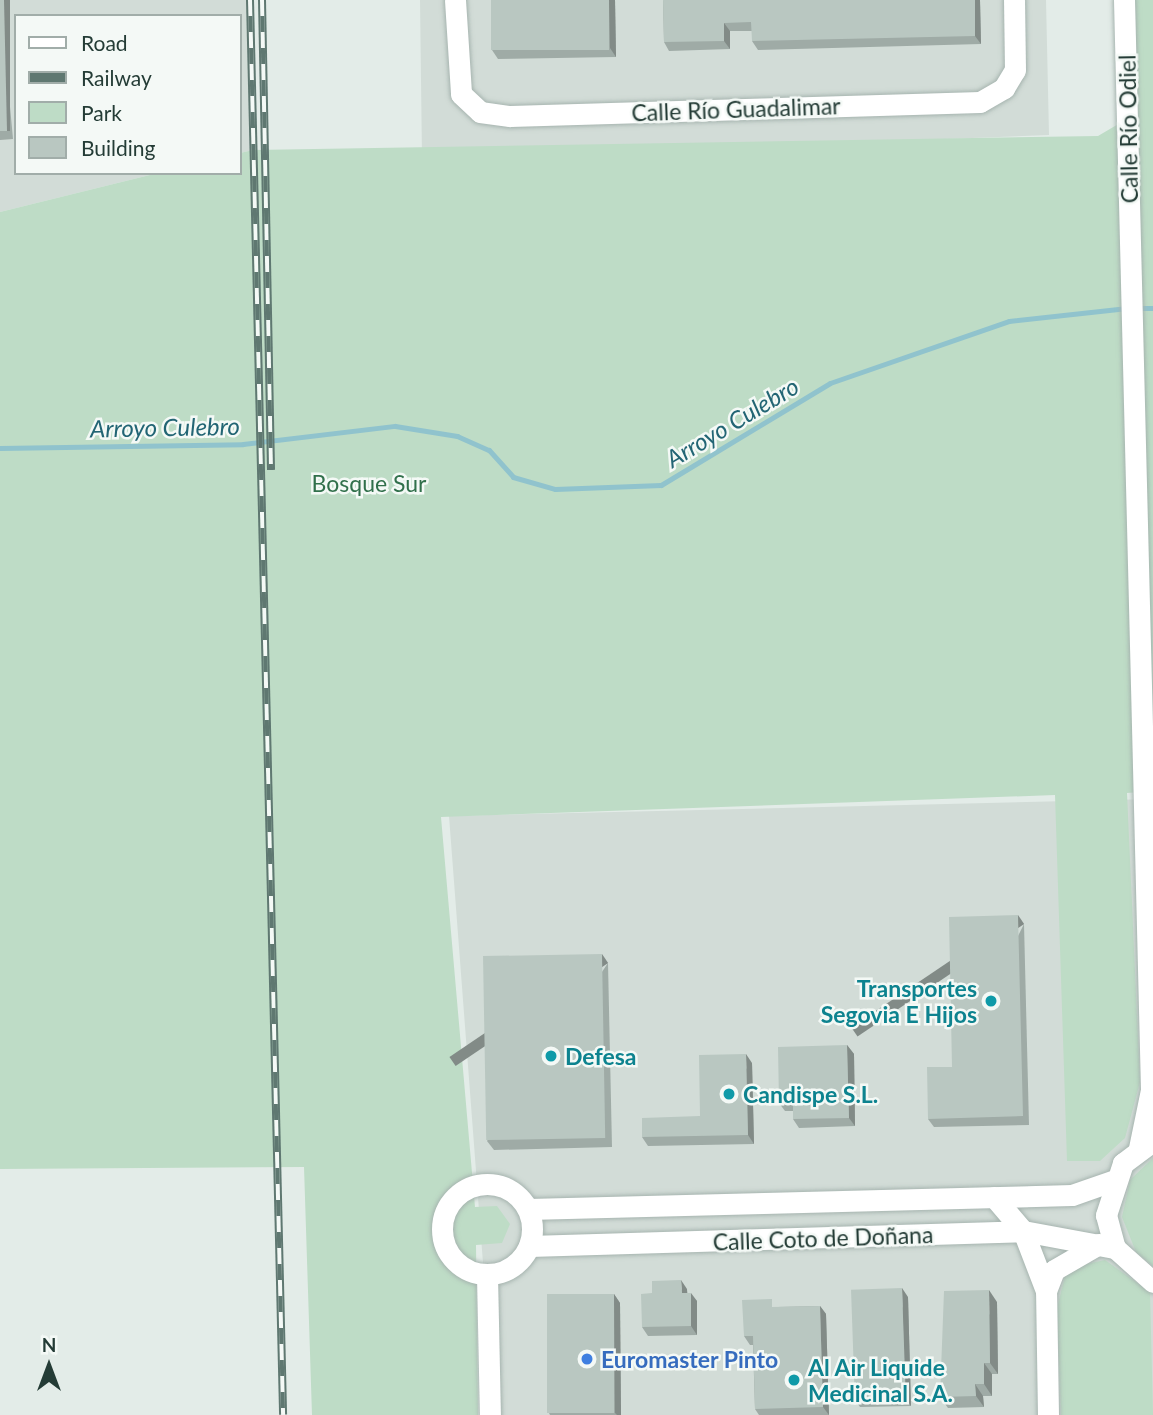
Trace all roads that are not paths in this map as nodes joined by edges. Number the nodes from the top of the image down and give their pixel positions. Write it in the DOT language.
graph roads {
  1 [pos="455,0"];
  2 [pos="1014,0"];
  3 [pos="1125,0"];
  4 [pos="1146,1145"];
  5 [pos="1112,1181"];
  6 [pos="994,1197"];
  7 [pos="528,1209"];
  8 [pos="1023,1231"];
  9 [pos="529,1246"];
  10 [pos="1107,1246"];
  11 [pos="487,1275"];
  12 [pos="1153,1282"];
  13 [pos="1046,1291"];
  14 [pos="490,1415"];
  15 [pos="1048,1415"];
  1 -- 2 [label="street, Calle Río Guadalimar"];
  3 -- 4 [label="street, Calle Río Odiel"];
  4 -- 5 [label="street"];
  5 -- 6 [label="street, Calle Coto de Doñana"];
  5 -- 10 [label="street"];
  6 -- 7 [label="street, Calle Coto de Doñana"];
  6 -- 8 [label="street"];
  7 -- 9 [label="street"];
  7 -- 11 [label="street"];
  8 -- 9 [label="street, Calle Coto de Doñana"];
  8 -- 10 [label="street, Calle Coto de Doñana"];
  8 -- 13 [label="street"];
  9 -- 11 [label="street"];
  10 -- 12 [label="street"];
  10 -- 13 [label="street"];
  11 -- 14 [label="street"];
  13 -- 15 [label="street"];
}
